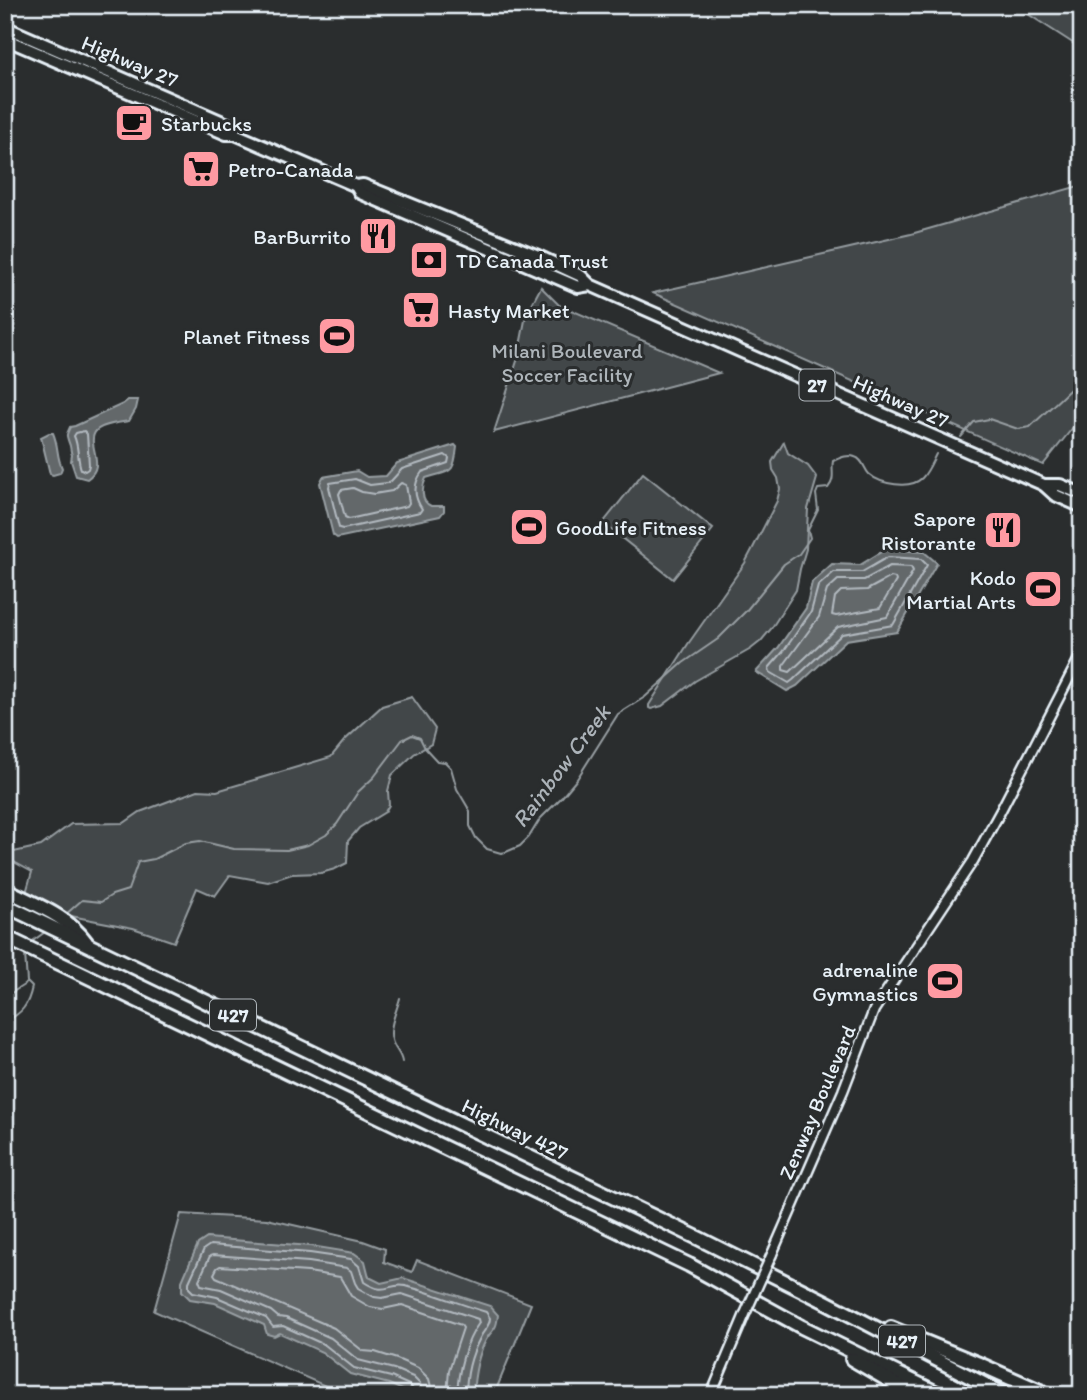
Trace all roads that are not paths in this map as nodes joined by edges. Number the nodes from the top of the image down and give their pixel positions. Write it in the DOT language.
graph roads {
  1 [pos="5,27"];
  2 [pos="5,39"];
  3 [pos="235,134"];
  4 [pos="1044,485"];
  5 [pos="1082,494"];
  6 [pos="1082,507"];
  7 [pos="1082,653"];
  8 [pos="5,889"];
  9 [pos="5,905"];
  10 [pos="68,929"];
  11 [pos="6,937"];
  12 [pos="822,1300"];
  13 [pos="830,1341"];
  14 [pos="711,1395"];
  15 [pos="914,1395"];
  16 [pos="941,1395"];
  17 [pos="1005,1395"];
  18 [pos="1049,1395"];
  1 -- 3 [label="main road, Highway 27 / 27"];
  2 -- 3 [label="main road, Highway 27 / 27"];
  3 -- 4 [label="main road, Highway 27 / 27"];
  4 -- 5 [label="main road, Highway 27 / 27"];
  4 -- 6 [label="main road, Highway 27 / 27"];
  7 -- 14 [label="street, Zenway Boulevard, bridge"];
  8 -- 10 [label="highway"];
  9 -- 10 [label="highway, Highway 427 / 427"];
  10 -- 12 [label="highway, Highway 427 / 427"];
  11 -- 13 [label="highway, 427"];
  12 -- 17 [label="highway, Highway 427 / 427"];
  12 -- 18 [label="highway"];
  13 -- 15 [label="highway"];
  13 -- 16 [label="highway, 427"];
}
